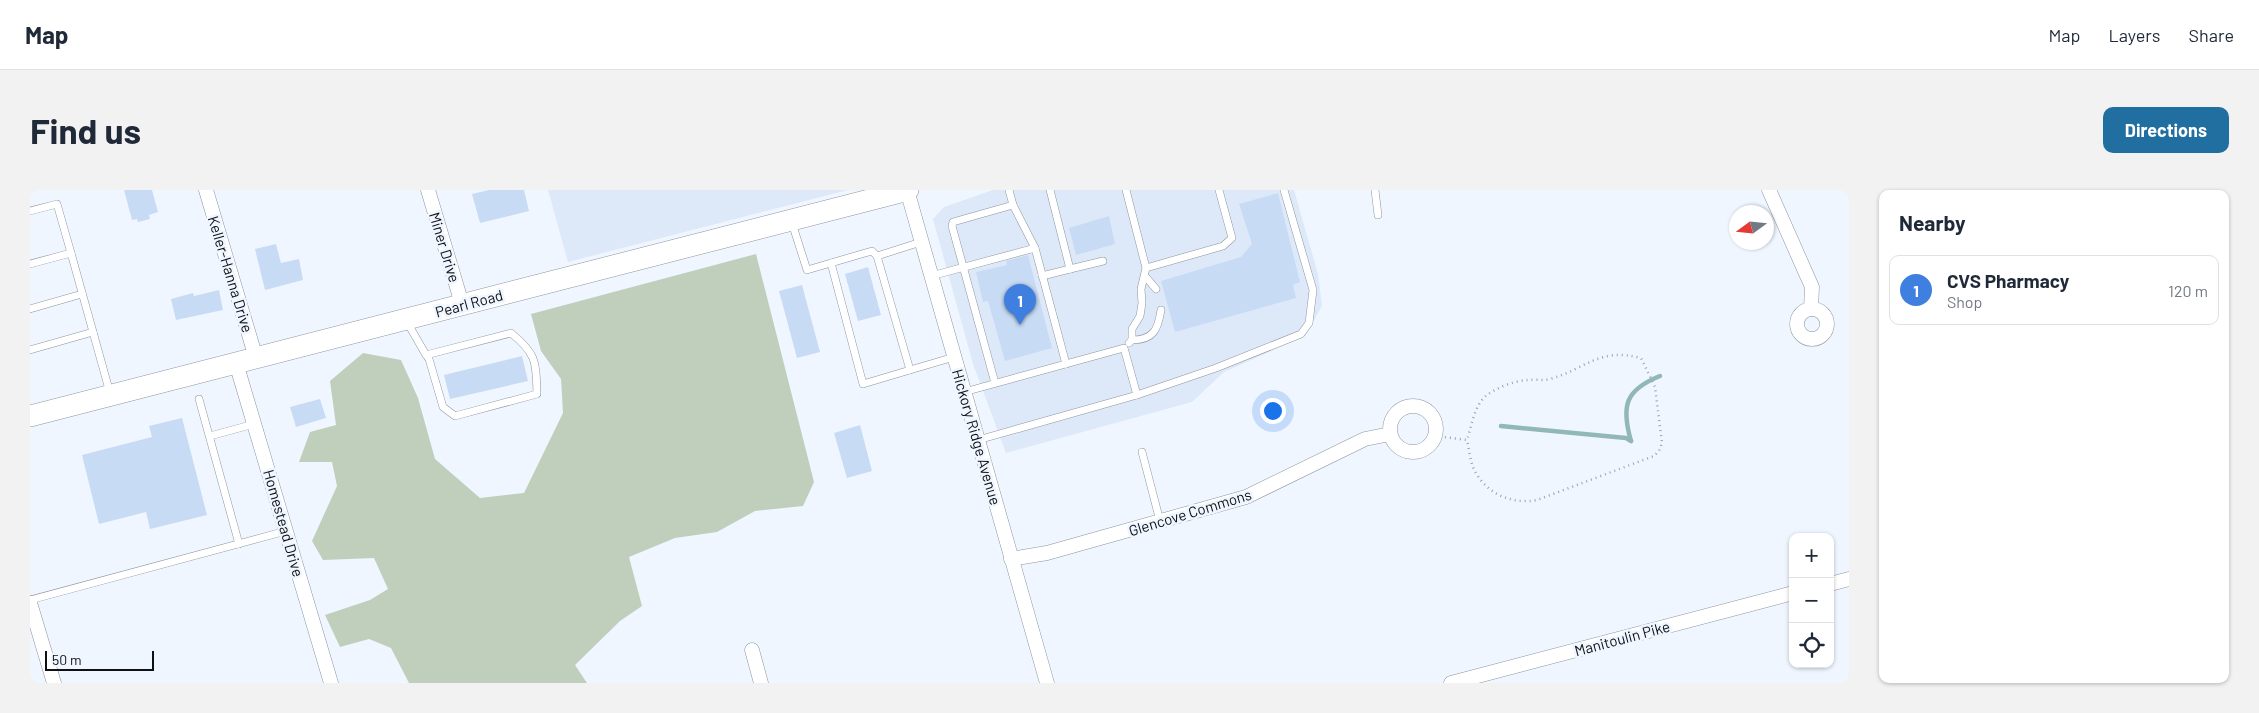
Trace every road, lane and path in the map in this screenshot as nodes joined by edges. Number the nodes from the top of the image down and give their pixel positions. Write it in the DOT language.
graph roads {
  1 [pos="206,190"];
  2 [pos="428,190"];
  3 [pos="907,190"];
  4 [pos="1010,190"];
  5 [pos="1050,190"];
  6 [pos="1126,190"];
  7 [pos="1219,190"];
  8 [pos="1284,190"];
  9 [pos="1375,190"];
  10 [pos="1769,190"];
  11 [pos="1013,205"];
  12 [pos="30,211"];
  13 [pos="1378,214"];
  14 [pos="791,220"];
  15 [pos="921,242"];
  16 [pos="1035,248"];
  17 [pos="71,253"];
  18 [pos="876,256"];
  19 [pos="1102,261"];
  20 [pos="831,263"];
  21 [pos="30,264"];
  22 [pos="963,267"];
  23 [pos="1146,268"];
  24 [pos="1070,269"];
  25 [pos="930,276"];
  26 [pos="1042,276"];
  27 [pos="1145,276"];
  28 [pos="1156,289"];
  29 [pos="82,294"];
  30 [pos="462,304"];
  31 [pos="30,309"];
  32 [pos="1811,309"];
  33 [pos="1161,310"];
  34 [pos="406,319"];
  35 [pos="93,332"];
  36 [pos="1132,340"];
  37 [pos="1124,348"];
  38 [pos="30,350"];
  39 [pos="426,355"];
  40 [pos="954,357"];
  41 [pos="246,361"];
  42 [pos="1066,364"];
  43 [pos="910,370"];
  44 [pos="995,383"];
  45 [pos="964,392"];
  46 [pos="110,395"];
  47 [pos="1138,395"];
  48 [pos="199,399"];
  49 [pos="30,416"];
  50 [pos="254,424"];
  51 [pos="1390,434"];
  52 [pos="210,436"];
  53 [pos="1435,436"];
  54 [pos="977,440"];
  55 [pos="1467,440"];
  56 [pos="1142,452"];
  57 [pos="1160,521"];
  58 [pos="286,531"];
  59 [pos="238,544"];
  60 [pos="1011,559"];
  61 [pos="1849,579"];
  62 [pos="1834,583"];
  63 [pos="1789,594"];
  64 [pos="30,601"];
  65 [pos="752,650"];
  66 [pos="54,683"];
  67 [pos="331,683"];
  68 [pos="761,683"];
  69 [pos="1047,683"];
  70 [pos="1451,683"];
  1 -- 41 [label="street, Keller-Hanna Drive"];
  2 -- 30 [label="street, Miner Drive"];
  3 -- 14 [label="main road, Pearl Road"];
  3 -- 15 [label="street, Hickory Ridge Avenue"];
  4 -- 11 [label="lane"];
  5 -- 24 [label="lane"];
  6 -- 23 [label="lane"];
  7 -- 23 [label="lane"];
  8 -- 47 [label="lane"];
  9 -- 13 [label="lane"];
  10 -- 32 [label="street"];
  11 -- 16 [label="lane"];
  11 -- 22 [label="lane"];
  12 -- 17 [label="lane"];
  14 -- 20 [label="lane"];
  14 -- 30 [label="main road, Pearl Road"];
  15 -- 18 [label="lane"];
  15 -- 25 [label="street, Hickory Ridge Avenue"];
  16 -- 22 [label="lane"];
  16 -- 26 [label="lane"];
  17 -- 21 [label="lane"];
  17 -- 29 [label="lane"];
  18 -- 20 [label="lane"];
  18 -- 43 [label="lane"];
  19 -- 24 [label="lane"];
  20 -- 43 [label="lane"];
  22 -- 25 [label="lane"];
  22 -- 44 [label="lane"];
  23 -- 27 [label="lane"];
  24 -- 26 [label="lane"];
  25 -- 40 [label="street, Hickory Ridge Avenue"];
  26 -- 42 [label="lane"];
  27 -- 28 [label="lane"];
  27 -- 36 [label="lane"];
  29 -- 31 [label="lane"];
  29 -- 35 [label="lane"];
  30 -- 34 [label="main road, Pearl Road"];
  33 -- 36 [label="lane"];
  34 -- 39 [label="lane"];
  34 -- 41 [label="main road, Pearl Road"];
  35 -- 38 [label="lane"];
  35 -- 46 [label="lane"];
  36 -- 37 [label="lane"];
  37 -- 42 [label="lane"];
  37 -- 47 [label="lane"];
  39 -- 39 [label="lane"];
  40 -- 43 [label="lane"];
  40 -- 45 [label="street, Hickory Ridge Avenue"];
  41 -- 46 [label="main road, Pearl Road"];
  41 -- 50 [label="street, Homestead Drive"];
  42 -- 44 [label="lane"];
  44 -- 45 [label="lane"];
  45 -- 54 [label="street, Hickory Ridge Avenue"];
  46 -- 49 [label="main road, Pearl Road"];
  47 -- 54 [label="lane"];
  48 -- 52 [label="lane"];
  50 -- 52 [label="lane"];
  50 -- 58 [label="street, Homestead Drive"];
  51 -- 53 [label="street"];
  51 -- 53 [label="street"];
  51 -- 57 [label="street, Glencove Commons"];
  52 -- 59 [label="lane"];
  53 -- 55 [label="path"];
  54 -- 60 [label="street, Hickory Ridge Avenue"];
  55 -- 55 [label="path"];
  56 -- 57 [label="lane"];
  57 -- 60 [label="street, Glencove Commons"];
  58 -- 59 [label="lane"];
  58 -- 67 [label="street, Homestead Drive"];
  59 -- 64 [label="lane"];
  60 -- 69 [label="street, Hickory Ridge Avenue"];
  61 -- 62 [label="street"];
  63 -- 70 [label="street, Manitoulin Pike"];
  64 -- 66 [label="street"];
  65 -- 68 [label="street"];
}
